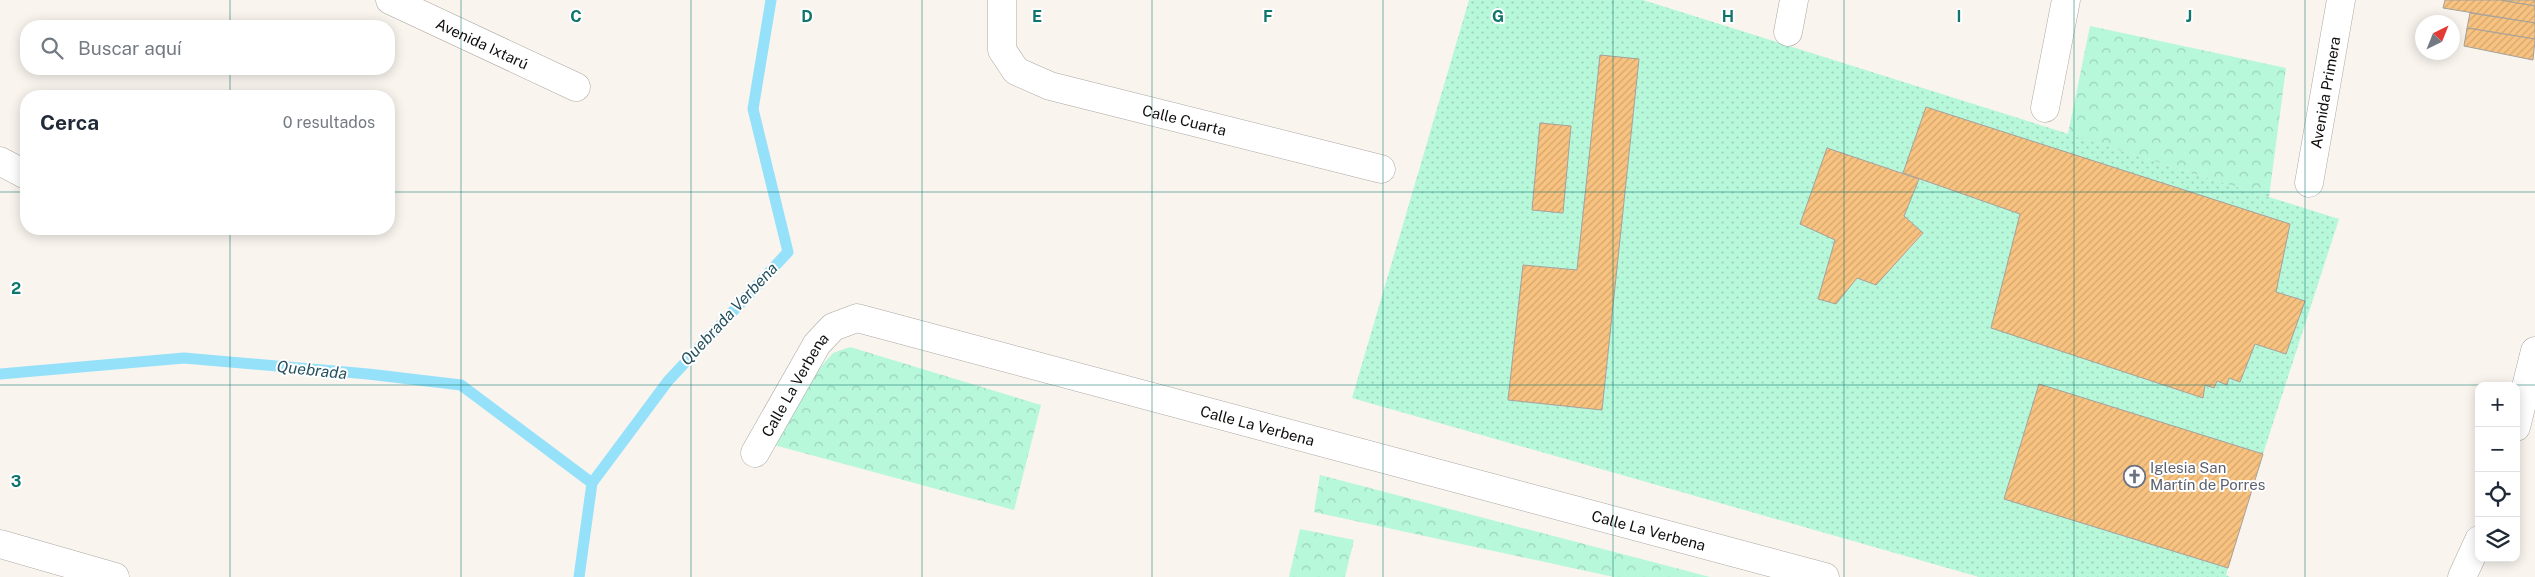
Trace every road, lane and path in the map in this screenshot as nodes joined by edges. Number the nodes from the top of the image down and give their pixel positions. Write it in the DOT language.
graph roads {
  1 [pos="390,0"];
  2 [pos="1002,0"];
  3 [pos="1794,0"];
  4 [pos="2066,0"];
  5 [pos="2341,0"];
  6 [pos="1788,32"];
  7 [pos="576,86"];
  8 [pos="2045,108"];
  9 [pos="0,161"];
  10 [pos="1380,168"];
  11 [pos="20,172"];
  12 [pos="2309,183"];
  13 [pos="2535,351"];
  14 [pos="2520,411"];
  15 [pos="755,453"];
  16 [pos="0,544"];
  17 [pos="2475,549"];
  18 [pos="115,577"];
  19 [pos="1825,577"];
  20 [pos="2462,577"];
  1 -- 7 [label="street, Avenida Ixtarú"];
  2 -- 10 [label="street, Calle Cuarta"];
  3 -- 6 [label="street"];
  4 -- 8 [label="street"];
  5 -- 12 [label="street, Avenida Primera"];
  9 -- 11 [label="street"];
  13 -- 14 [label="street"];
  15 -- 19 [label="street, Calle La Verbena"];
  16 -- 18 [label="street"];
  17 -- 20 [label="street"];
}
